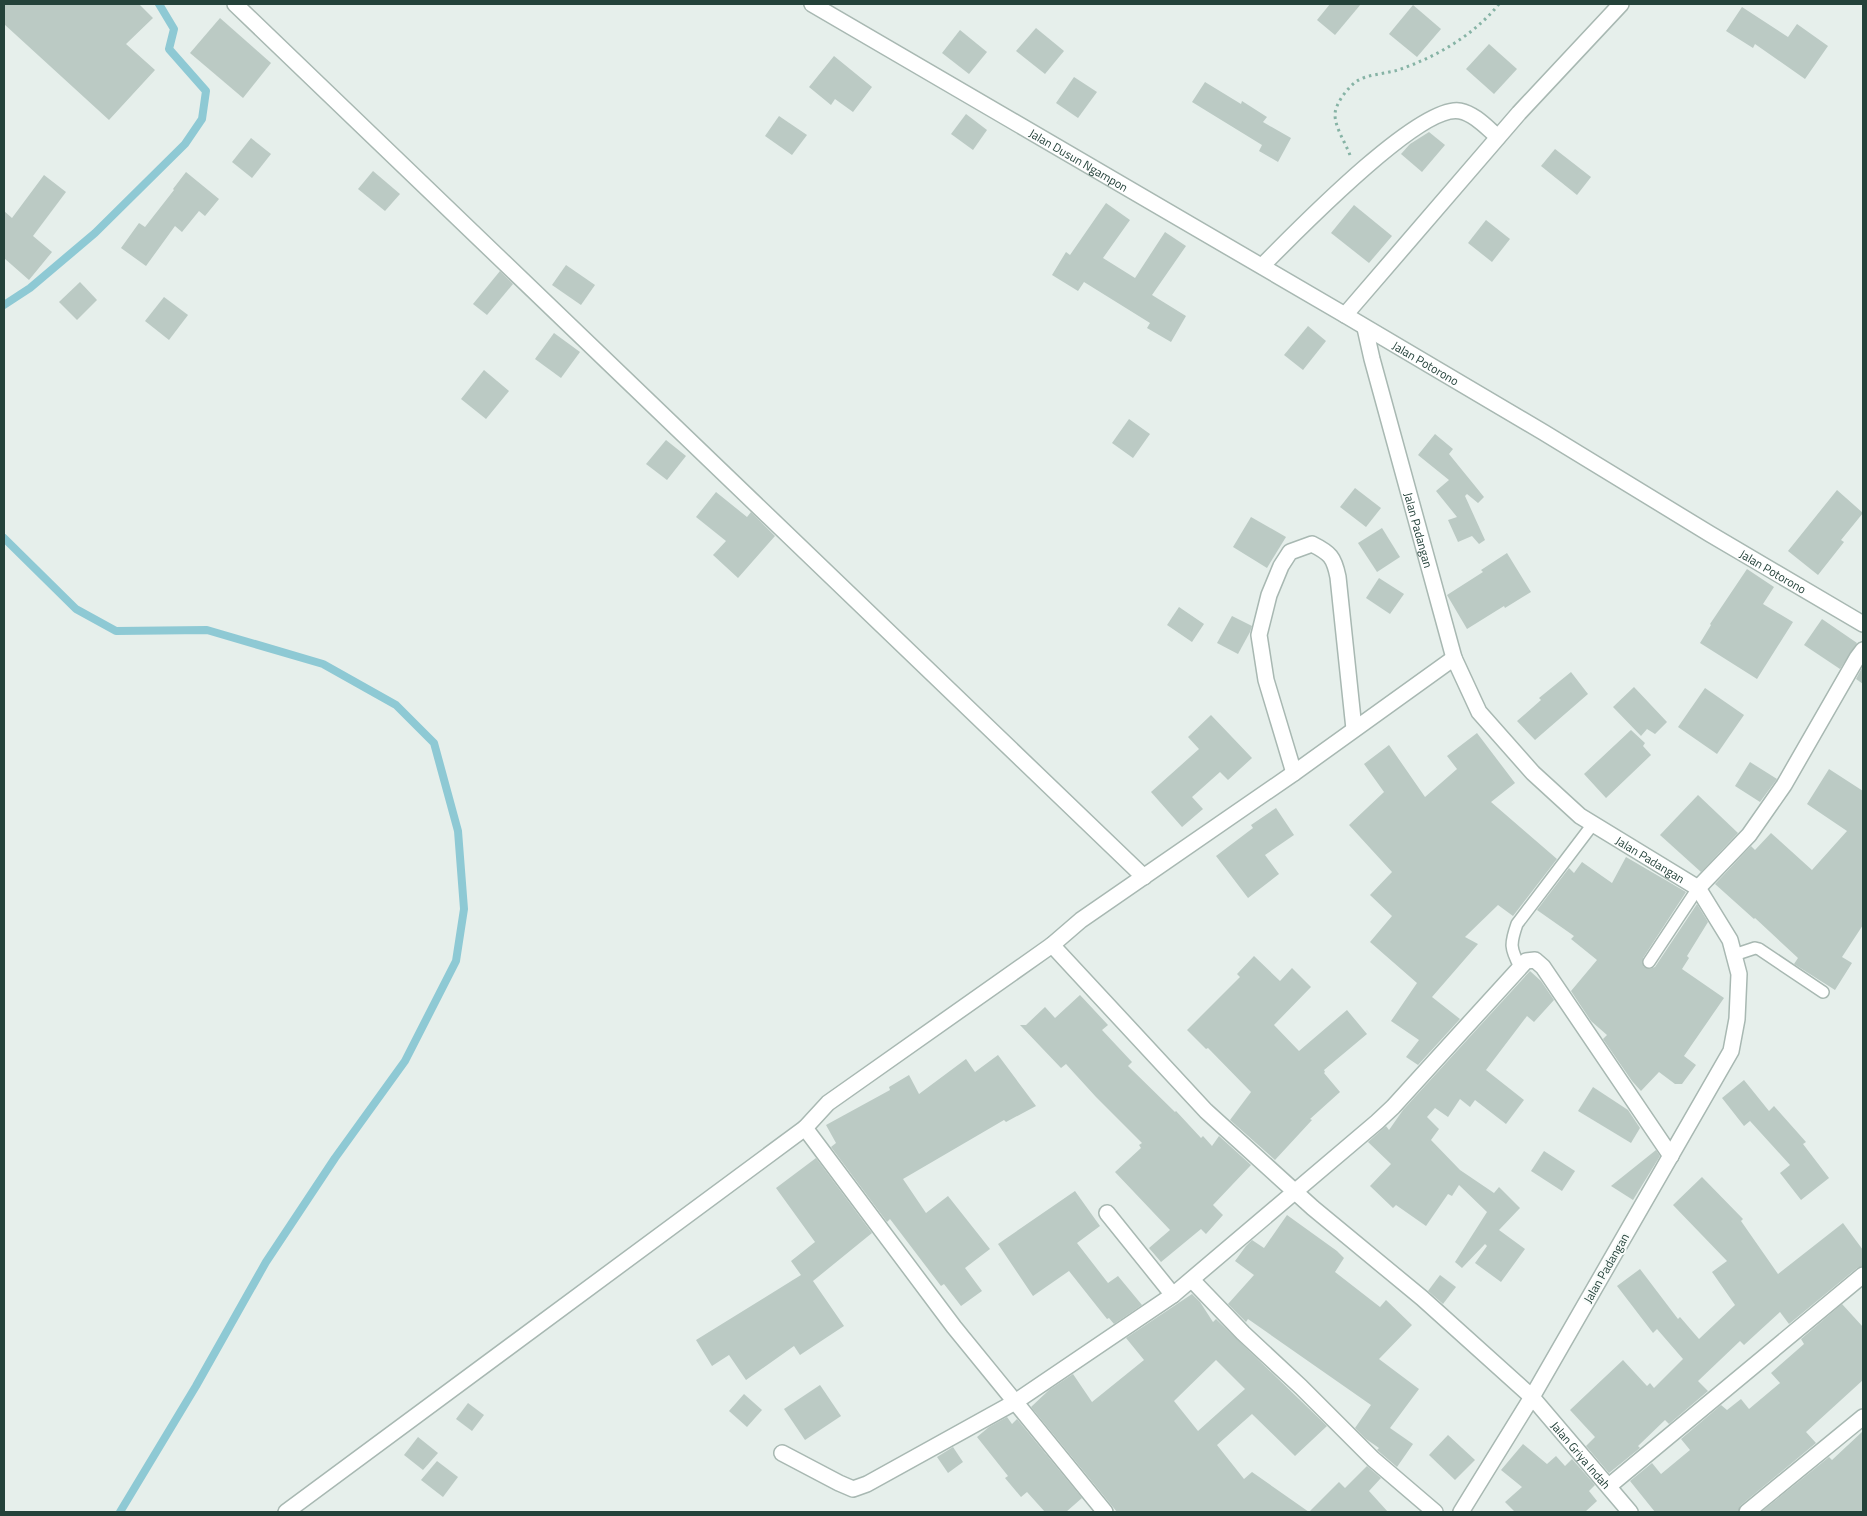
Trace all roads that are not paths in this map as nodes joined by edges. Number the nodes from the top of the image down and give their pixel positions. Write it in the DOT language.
graph roads {
  1 [pos="235,4"];
  2 [pos="812,4"];
  3 [pos="1620,4"];
  4 [pos="1498,137"];
  5 [pos="1262,266"];
  6 [pos="1345,315"];
  7 [pos="1365,328"];
  8 [pos="1863,624"];
  9 [pos="1863,650"];
  10 [pos="1454,658"];
  11 [pos="1354,729"];
  12 [pos="1294,773"];
  13 [pos="1593,824"];
  14 [pos="1144,877"];
  15 [pos="1698,888"];
  16 [pos="1052,944"];
  17 [pos="1734,956"];
  18 [pos="1649,962"];
  19 [pos="1520,967"];
  20 [pos="1822,992"];
  21 [pos="805,1128"];
  22 [pos="1671,1156"];
  23 [pos="1294,1191"];
  24 [pos="1107,1213"];
  25 [pos="1863,1275"];
  26 [pos="1192,1280"];
  27 [pos="1173,1295"];
  28 [pos="1532,1398"];
  29 [pos="1014,1402"];
  30 [pos="1863,1417"];
  31 [pos="782,1453"];
  32 [pos="1609,1486"];
  33 [pos="286,1512"];
  34 [pos="1105,1512"];
  35 [pos="1435,1512"];
  36 [pos="1461,1512"];
  37 [pos="1630,1512"];
  38 [pos="1747,1512"];
  1 -- 14 [label="street"];
  2 -- 5 [label="street, Jalan Dusun Ngampon"];
  3 -- 4 [label="street"];
  4 -- 5 [label="street"];
  4 -- 6 [label="street"];
  5 -- 6 [label="street, Jalan Dusun Ngampon"];
  6 -- 7 [label="street, Jalan Potorono"];
  7 -- 8 [label="street, Jalan Potorono"];
  7 -- 10 [label="street, Jalan Padangan"];
  9 -- 15 [label="street"];
  10 -- 11 [label="street"];
  10 -- 13 [label="street, Jalan Padangan"];
  11 -- 12 [label="street"];
  11 -- 12 [label="street"];
  12 -- 14 [label="street"];
  13 -- 15 [label="street, Jalan Padangan"];
  13 -- 19 [label="lane"];
  14 -- 16 [label="street"];
  15 -- 17 [label="street, Jalan Padangan"];
  15 -- 18 [label="lane"];
  16 -- 21 [label="street"];
  16 -- 23 [label="street, Jalan Griya Indah"];
  17 -- 20 [label="lane"];
  17 -- 22 [label="street, Jalan Padangan"];
  19 -- 22 [label="street"];
  19 -- 23 [label="street"];
  21 -- 29 [label="street"];
  21 -- 33 [label="street"];
  22 -- 28 [label="street, Jalan Padangan"];
  23 -- 26 [label="street"];
  23 -- 28 [label="street, Jalan Griya Indah"];
  24 -- 27 [label="street"];
  25 -- 32 [label="street"];
  26 -- 27 [label="street"];
  26 -- 35 [label="street"];
  27 -- 29 [label="street"];
  28 -- 32 [label="street, Jalan Griya Indah"];
  28 -- 36 [label="street, Jalan Padangan"];
  29 -- 31 [label="street"];
  29 -- 34 [label="street"];
  30 -- 38 [label="street"];
  32 -- 37 [label="street, Jalan Griya Indah"];
}
